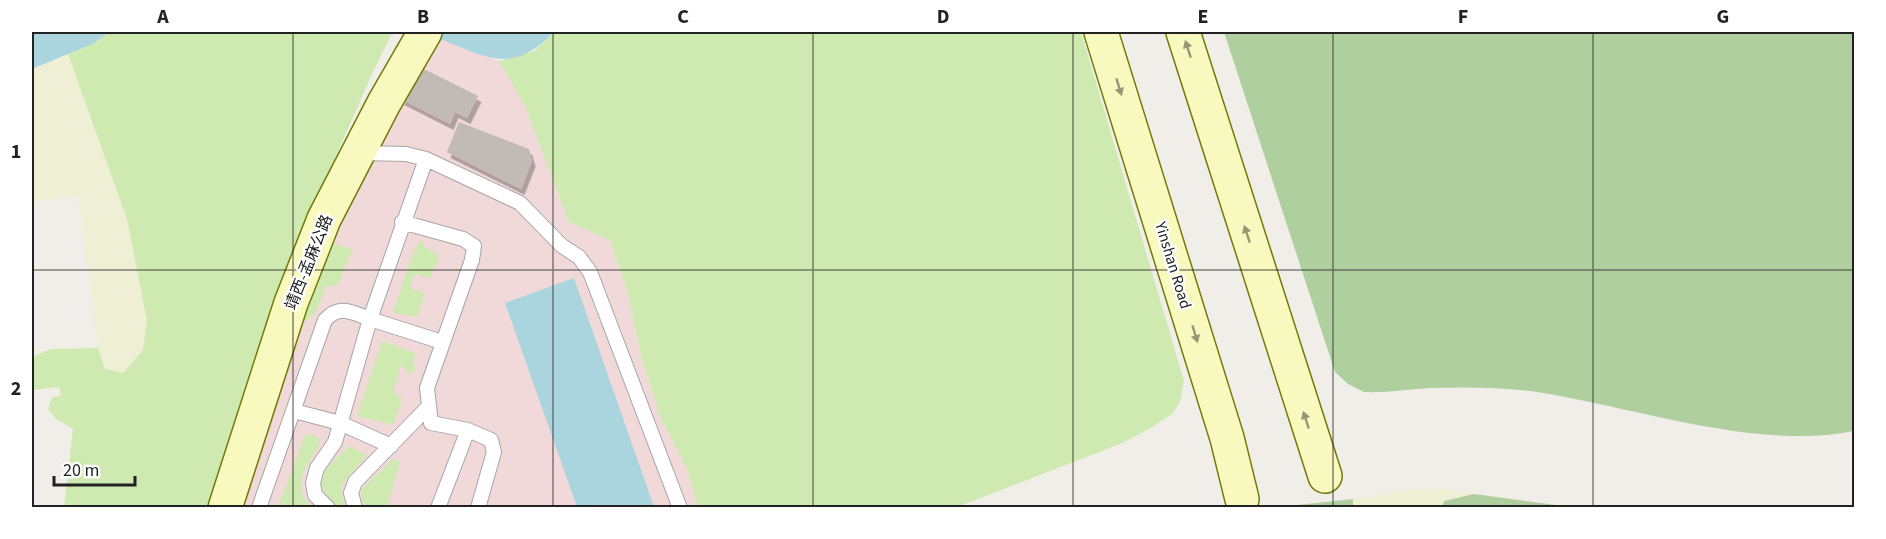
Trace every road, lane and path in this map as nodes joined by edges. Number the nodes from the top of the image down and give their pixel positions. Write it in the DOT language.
graph roads {
  1 [pos="424,32"];
  2 [pos="1101,32"];
  3 [pos="1183,32"];
  4 [pos="358,153"];
  5 [pos="426,159"];
  6 [pos="402,222"];
  7 [pos="370,319"];
  8 [pos="442,342"];
  9 [pos="428,407"];
  10 [pos="294,411"];
  11 [pos="340,423"];
  12 [pos="468,430"];
  13 [pos="391,446"];
  14 [pos="1325,476"];
  15 [pos="1242,499"];
  16 [pos="225,507"];
  17 [pos="259,507"];
  18 [pos="328,507"];
  19 [pos="355,507"];
  20 [pos="438,507"];
  21 [pos="478,507"];
  22 [pos="680,507"];
  1 -- 4 [label="main road, 靖西-孟麻公路"];
  2 -- 15 [label="main road, Yinshan Road, one-way"];
  14 -- 3 [label="main road, one-way"];
  4 -- 5 [label="lane"];
  4 -- 16 [label="main road, 靖西-孟麻公路"];
  5 -- 6 [label="lane"];
  5 -- 22 [label="lane"];
  6 -- 7 [label="lane"];
  6 -- 8 [label="lane"];
  7 -- 8 [label="lane"];
  7 -- 10 [label="lane"];
  7 -- 11 [label="lane"];
  8 -- 9 [label="lane"];
  9 -- 12 [label="lane"];
  9 -- 13 [label="lane"];
  10 -- 11 [label="lane"];
  10 -- 17 [label="lane"];
  11 -- 13 [label="lane"];
  11 -- 18 [label="lane"];
  12 -- 20 [label="lane"];
  12 -- 21 [label="lane"];
  13 -- 19 [label="lane"];
}
